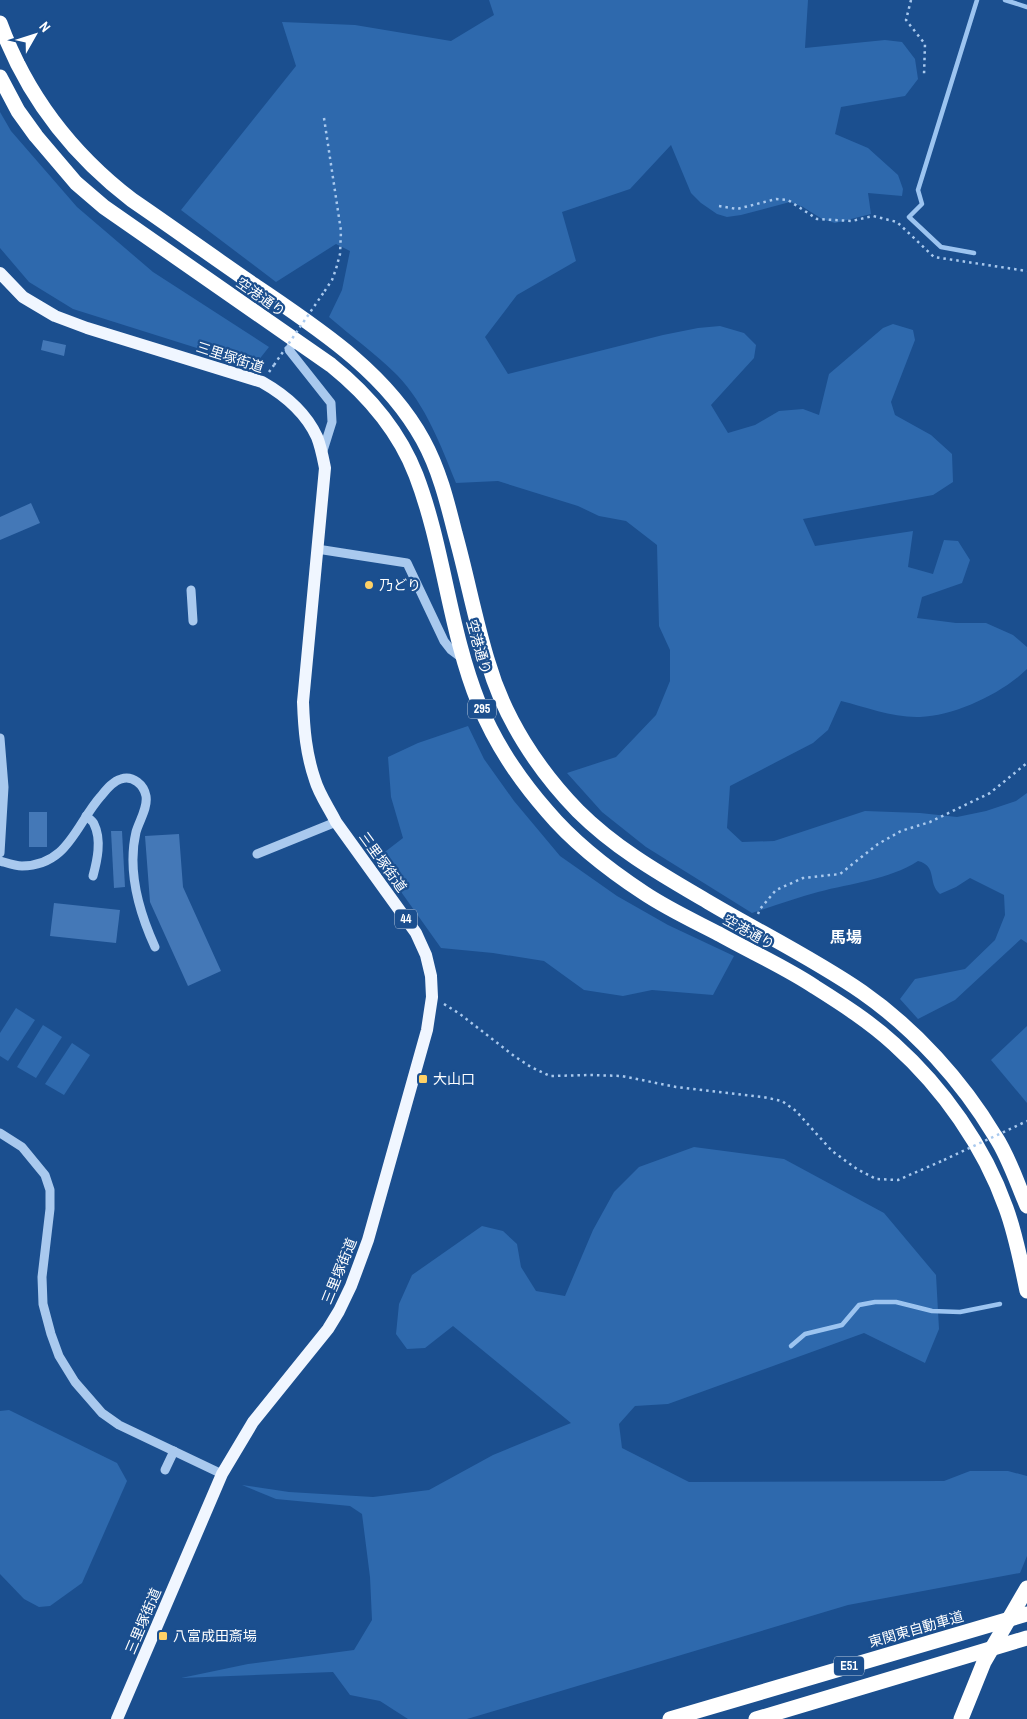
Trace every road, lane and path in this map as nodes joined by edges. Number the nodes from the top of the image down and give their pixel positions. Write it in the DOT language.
graph roads {
  1 [pos="911,0"];
  2 [pos="0,23"];
  3 [pos="924,75"];
  4 [pos="0,77"];
  5 [pos="324,118"];
  6 [pos="719,206"];
  7 [pos="1027,271"];
  8 [pos="0,273"];
  9 [pos="295,340"];
  10 [pos="274,365"];
  11 [pos="322,454"];
  12 [pos="317,549"];
  13 [pos="191,590"];
  14 [pos="193,621"];
  15 [pos="465,661"];
  16 [pos="0,738"];
  17 [pos="1027,763"];
  18 [pos="86,816"];
  19 [pos="336,822"];
  20 [pos="0,853"];
  21 [pos="257,854"];
  22 [pos="0,861"];
  23 [pos="93,876"];
  24 [pos="752,928"];
  25 [pos="155,947"];
  26 [pos="432,997"];
  27 [pos="1027,1121"];
  28 [pos="0,1133"];
  29 [pos="1027,1206"];
  30 [pos="1027,1291"];
  31 [pos="174,1451"];
  32 [pos="165,1470"];
  33 [pos="222,1474"];
  34 [pos="1027,1588"];
  35 [pos="1027,1614"];
  36 [pos="1027,1638"];
  37 [pos="117,1719"];
  38 [pos="670,1719"];
  39 [pos="756,1719"];
  40 [pos="961,1719"];
  1 -- 3 [label="path"];
  2 -- 24 [label="highway, 空港通り / 295"];
  4 -- 9 [label="highway, 空港通り / 295"];
  5 -- 10 [label="path, bridge"];
  6 -- 7 [label="path"];
  8 -- 11 [label="main road, 三里塚街道 / 44"];
  9 -- 11 [label="street"];
  9 -- 15 [label="highway, 空港通り / 295"];
  11 -- 12 [label="main road, 三里塚街道 / 44"];
  12 -- 15 [label="street"];
  12 -- 19 [label="main road, 三里塚街道 / 44"];
  13 -- 14 [label="street"];
  15 -- 30 [label="highway, 空港通り / 295"];
  16 -- 20 [label="street"];
  17 -- 24 [label="path"];
  18 -- 22 [label="street"];
  18 -- 23 [label="street"];
  18 -- 25 [label="street"];
  19 -- 21 [label="street"];
  19 -- 26 [label="main road, 三里塚街道 / 44"];
  24 -- 29 [label="highway, 空港通り / 295"];
  26 -- 27 [label="path, bridge"];
  26 -- 33 [label="main road, 三里塚街道 / 44"];
  28 -- 31 [label="street"];
  31 -- 32 [label="street"];
  31 -- 33 [label="street"];
  33 -- 37 [label="main road, 三里塚街道 / 44"];
  34 -- 40 [label="highway, bridge"];
  35 -- 38 [label="highway, 東関東自動車道 / E51"];
  36 -- 39 [label="highway, E51"];
}
